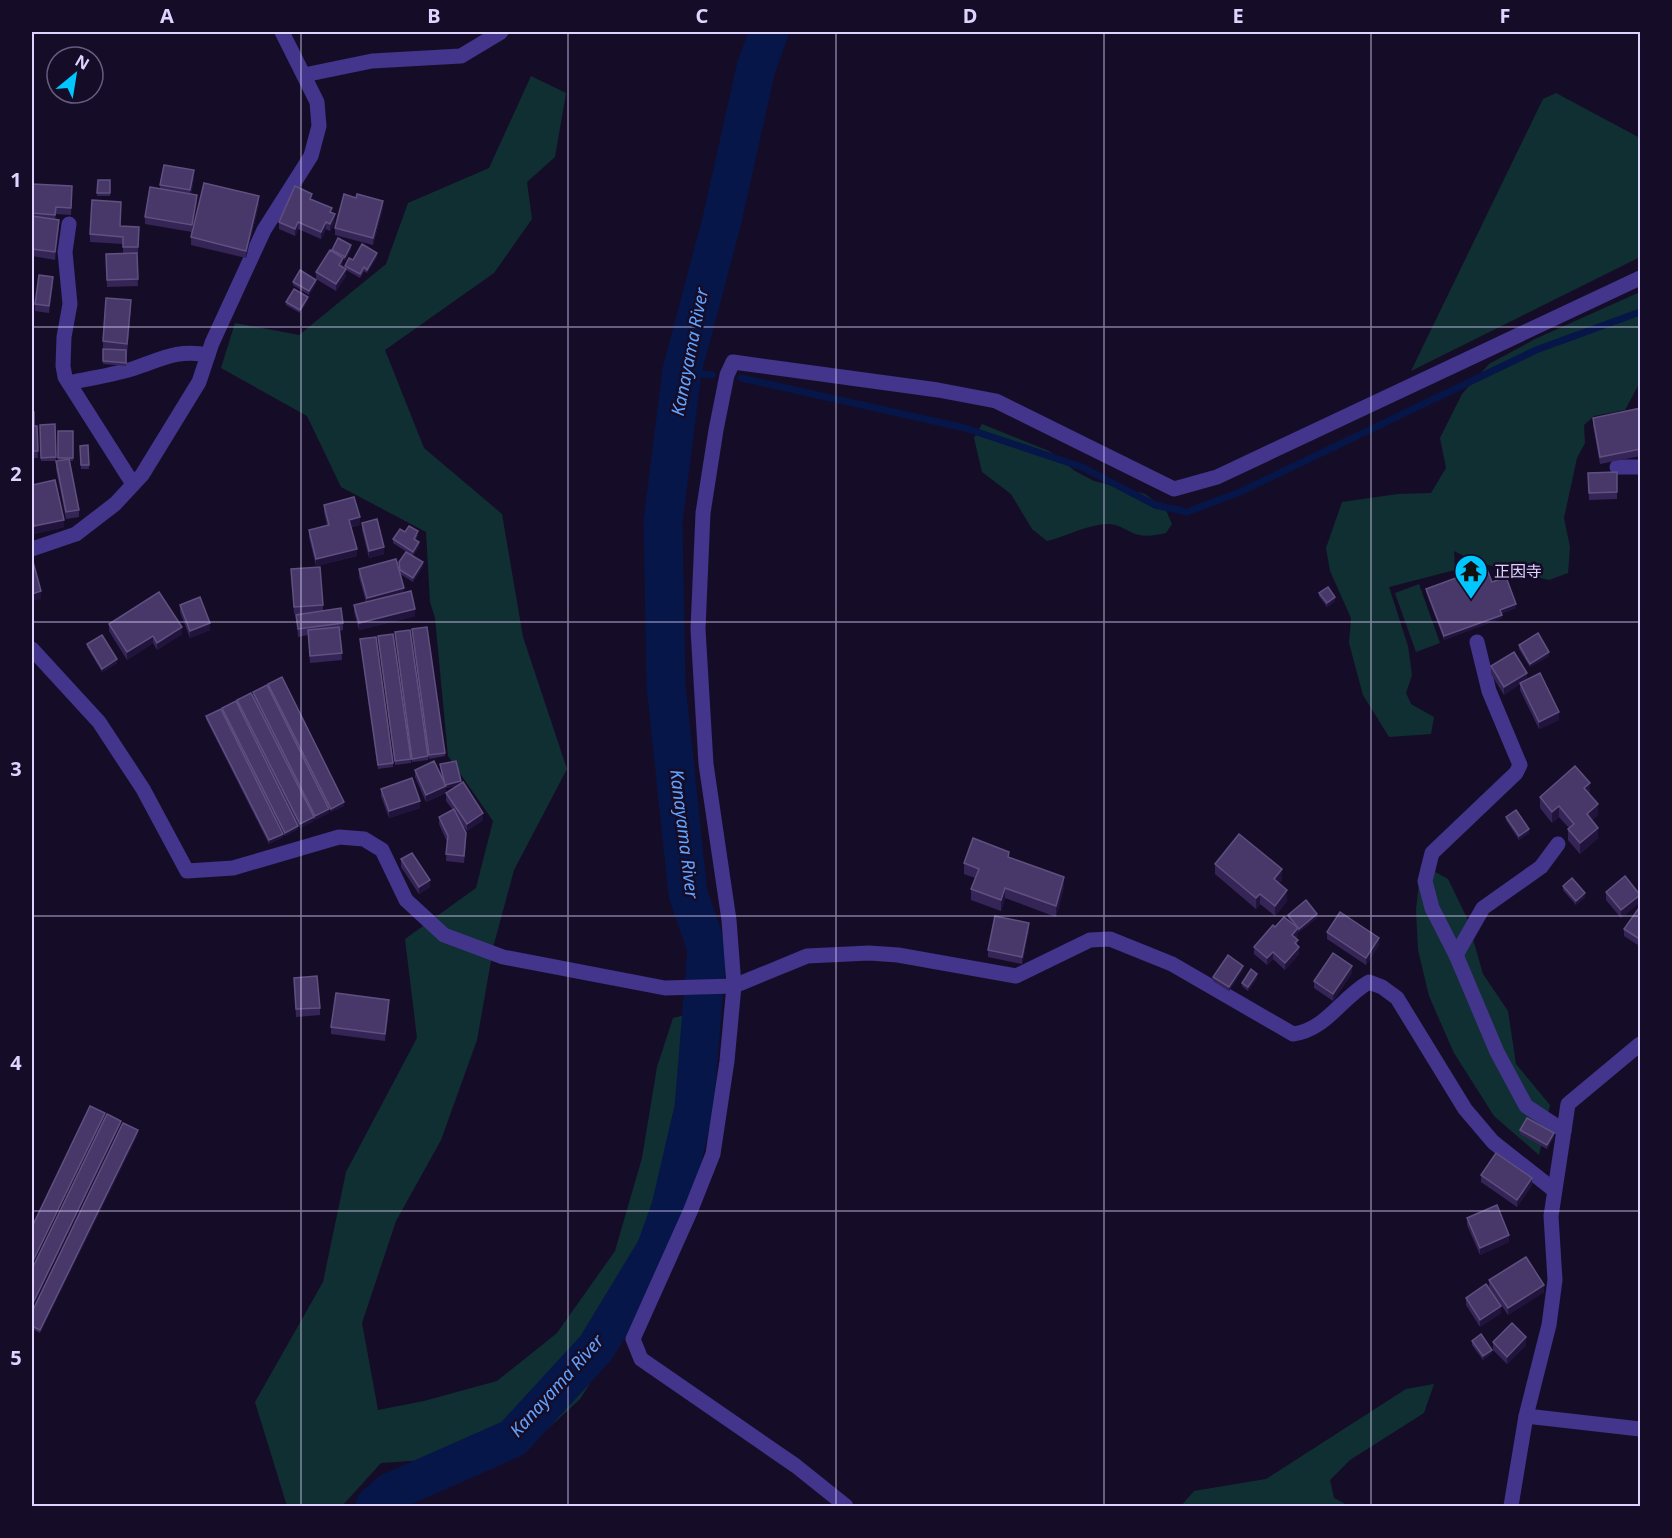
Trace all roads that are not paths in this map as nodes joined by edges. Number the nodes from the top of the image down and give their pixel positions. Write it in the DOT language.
graph roads {
  1 [pos="282,32"];
  2 [pos="501,32"];
  3 [pos="304,75"];
  4 [pos="69,224"];
  5 [pos="1641,278"];
  6 [pos="208,355"];
  7 [pos="69,383"];
  8 [pos="1617,467"];
  9 [pos="1641,467"];
  10 [pos="134,484"];
  11 [pos="32,549"];
  12 [pos="1477,642"];
  13 [pos="32,649"];
  14 [pos="1558,844"];
  15 [pos="1457,957"];
  16 [pos="728,987"];
  17 [pos="1641,1044"];
  18 [pos="1564,1131"];
  19 [pos="1554,1191"];
  20 [pos="1526,1416"];
  21 [pos="1641,1430"];
  22 [pos="846,1506"];
  23 [pos="1511,1506"];
  1 -- 3 [label="street"];
  2 -- 3 [label="street"];
  3 -- 6 [label="street"];
  4 -- 7 [label="street"];
  5 -- 16 [label="street"];
  6 -- 7 [label="street"];
  6 -- 10 [label="street"];
  7 -- 10 [label="street"];
  8 -- 9 [label="street"];
  10 -- 11 [label="street"];
  12 -- 15 [label="street"];
  13 -- 16 [label="street"];
  14 -- 15 [label="street"];
  15 -- 18 [label="street"];
  16 -- 19 [label="street"];
  16 -- 22 [label="street"];
  17 -- 18 [label="street"];
  18 -- 19 [label="street"];
  19 -- 20 [label="street"];
  20 -- 21 [label="street"];
  20 -- 23 [label="street"];
}
